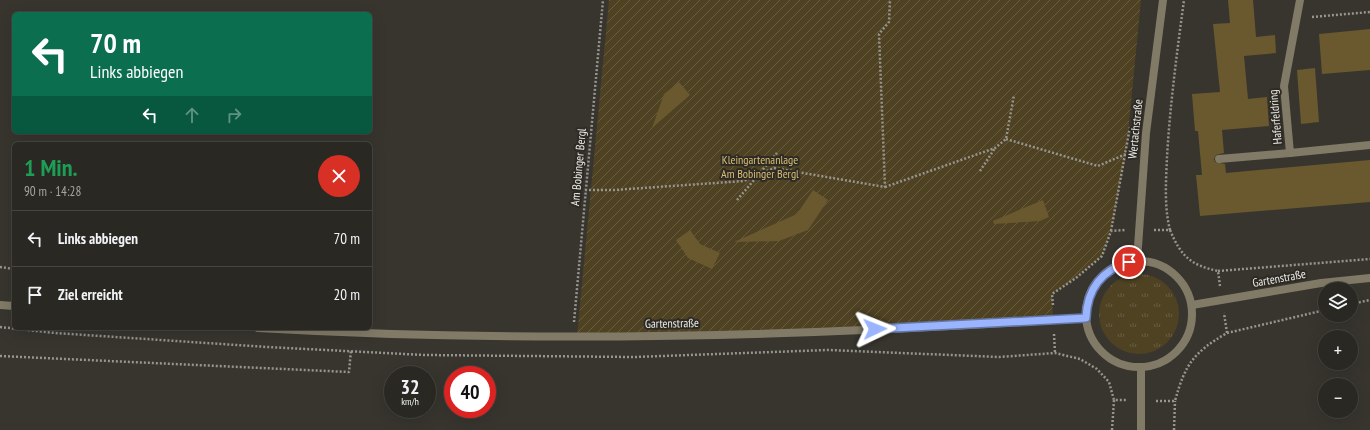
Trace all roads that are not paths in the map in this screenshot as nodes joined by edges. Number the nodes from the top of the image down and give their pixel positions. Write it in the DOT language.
graph roads {
  1 [pos="1163,0"];
  2 [pos="1300,0"];
  3 [pos="1370,145"];
  4 [pos="1290,153"];
  5 [pos="1219,159"];
  6 [pos="1137,261"];
  7 [pos="1370,278"];
  8 [pos="0,305"];
  9 [pos="1192,305"];
  10 [pos="12,306"];
  11 [pos="1086,318"];
  12 [pos="289,330"];
  13 [pos="1141,367"];
  14 [pos="1141,430"];
  1 -- 6 [label="street, Wertachstraße"];
  2 -- 4 [label="street, Haferfeldring"];
  3 -- 4 [label="street, Haferfeldring"];
  4 -- 5 [label="street"];
  6 -- 9 [label="street"];
  6 -- 11 [label="street"];
  7 -- 9 [label="street, Gartenstraße"];
  8 -- 10 [label="street"];
  9 -- 13 [label="street"];
  11 -- 12 [label="street, Gartenstraße"];
  11 -- 13 [label="street"];
  13 -- 14 [label="street"];
}
